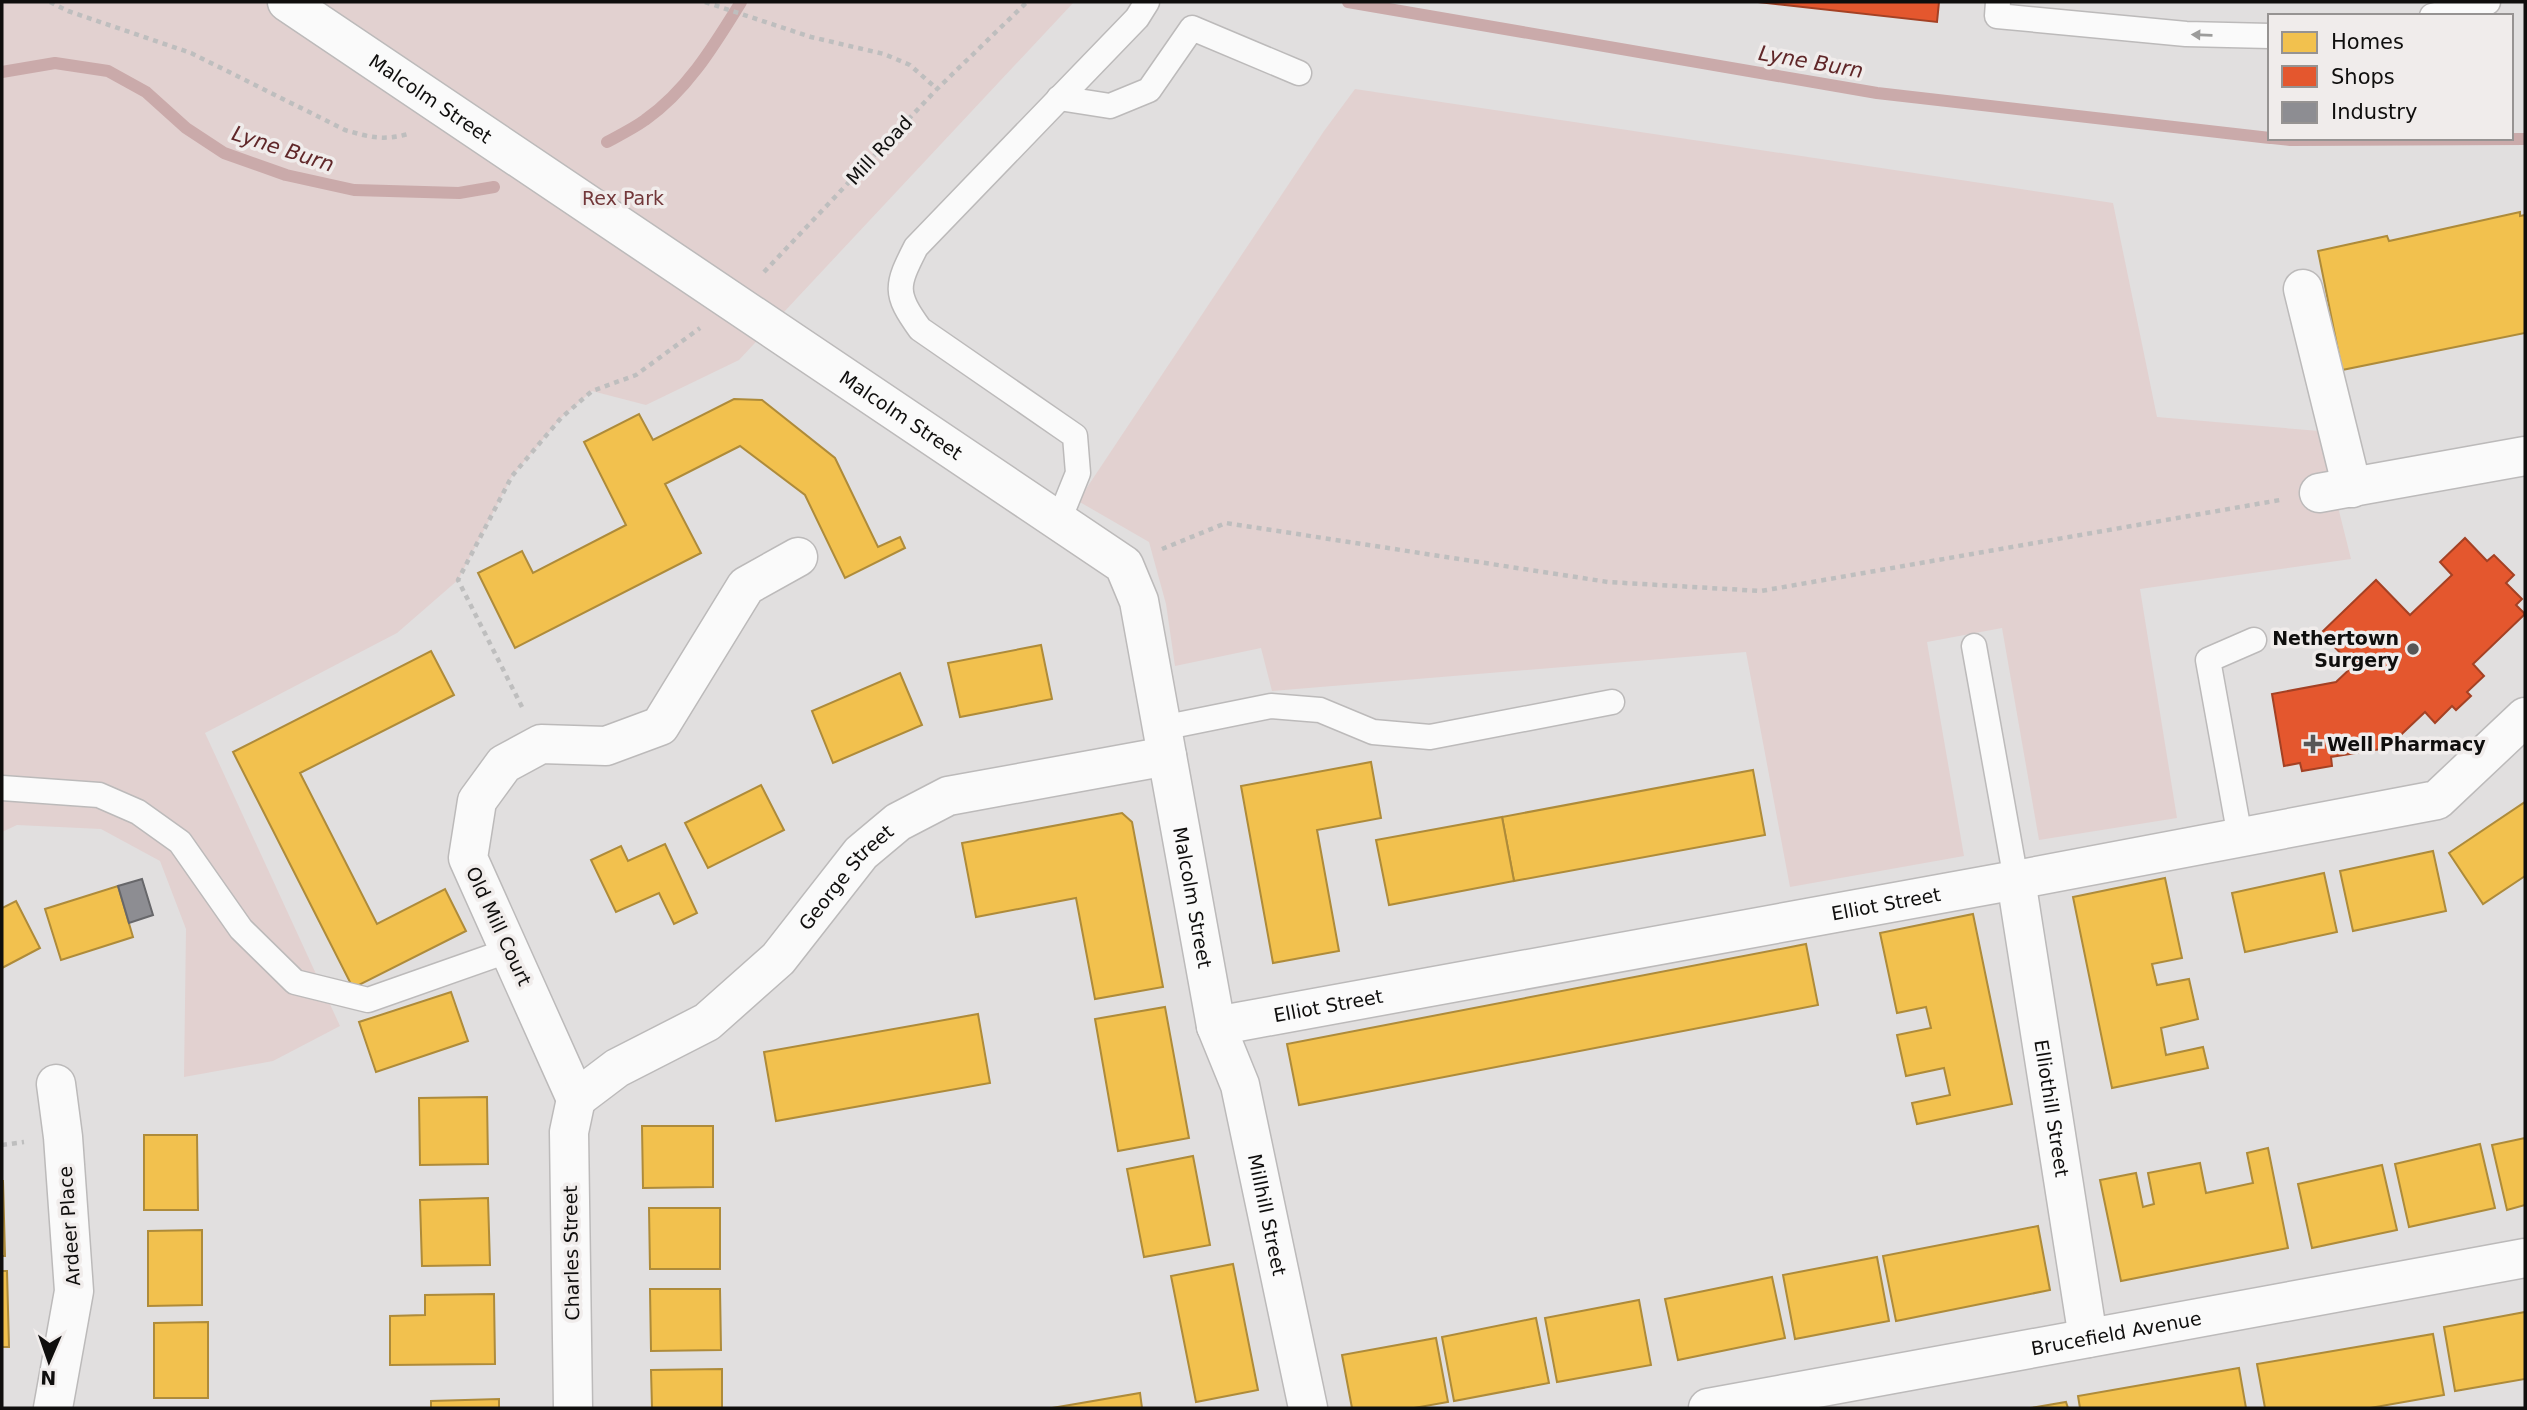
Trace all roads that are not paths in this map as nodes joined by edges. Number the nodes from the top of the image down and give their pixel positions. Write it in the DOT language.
graph roads {
  1 [pos="287,2"];
  2 [pos="1147,2"];
  3 [pos="1998,2"];
  4 [pos="2488,2"];
  5 [pos="2438,14"];
  6 [pos="2268,36"];
  7 [pos="1299,73"];
  8 [pos="1059,98"];
  9 [pos="2303,289"];
  10 [pos="2525,456"];
  11 [pos="1059,520"];
  12 [pos="799,557"];
  13 [pos="2253,640"];
  14 [pos="1974,646"];
  15 [pos="1612,702"];
  16 [pos="2525,717"];
  17 [pos="1164,742"];
  18 [pos="2,788"];
  19 [pos="2240,837"];
  20 [pos="2016,880"];
  21 [pos="510,950"];
  22 [pos="1216,1026"];
  23 [pos="56,1084"];
  24 [pos="576,1099"];
  25 [pos="2525,1258"];
  26 [pos="2088,1338"];
  27 [pos="53,1408"];
  28 [pos="573,1408"];
  29 [pos="1308,1408"];
  30 [pos="1707,1408"];
  1 -- 11 [label="street, Malcolm Street"];
  2 -- 8 [label="lane"];
  6 -- 3 [label="lane, one-way"];
  4 -- 5 [label="lane"];
  7 -- 8 [label="lane"];
  8 -- 11 [label="lane"];
  9 -- 10 [label="street"];
  11 -- 17 [label="street, Malcolm Street"];
  12 -- 21 [label="street, Old Mill Court"];
  13 -- 19 [label="lane"];
  14 -- 20 [label="lane"];
  15 -- 17 [label="lane"];
  16 -- 19 [label="street, Elliot Street"];
  17 -- 22 [label="street, Malcolm Street"];
  17 -- 24 [label="street, George Street"];
  18 -- 21 [label="lane"];
  19 -- 20 [label="street, Elliot Street"];
  20 -- 22 [label="street, Elliot Street"];
  20 -- 26 [label="street, Elliothill Street"];
  21 -- 24 [label="street, Old Mill Court"];
  22 -- 29 [label="street, Millhill Street"];
  23 -- 27 [label="street, Ardeer Place"];
  24 -- 28 [label="street, Charles Street"];
  25 -- 26 [label="street, Brucefield Avenue"];
  26 -- 30 [label="street, Brucefield Avenue"];
}
